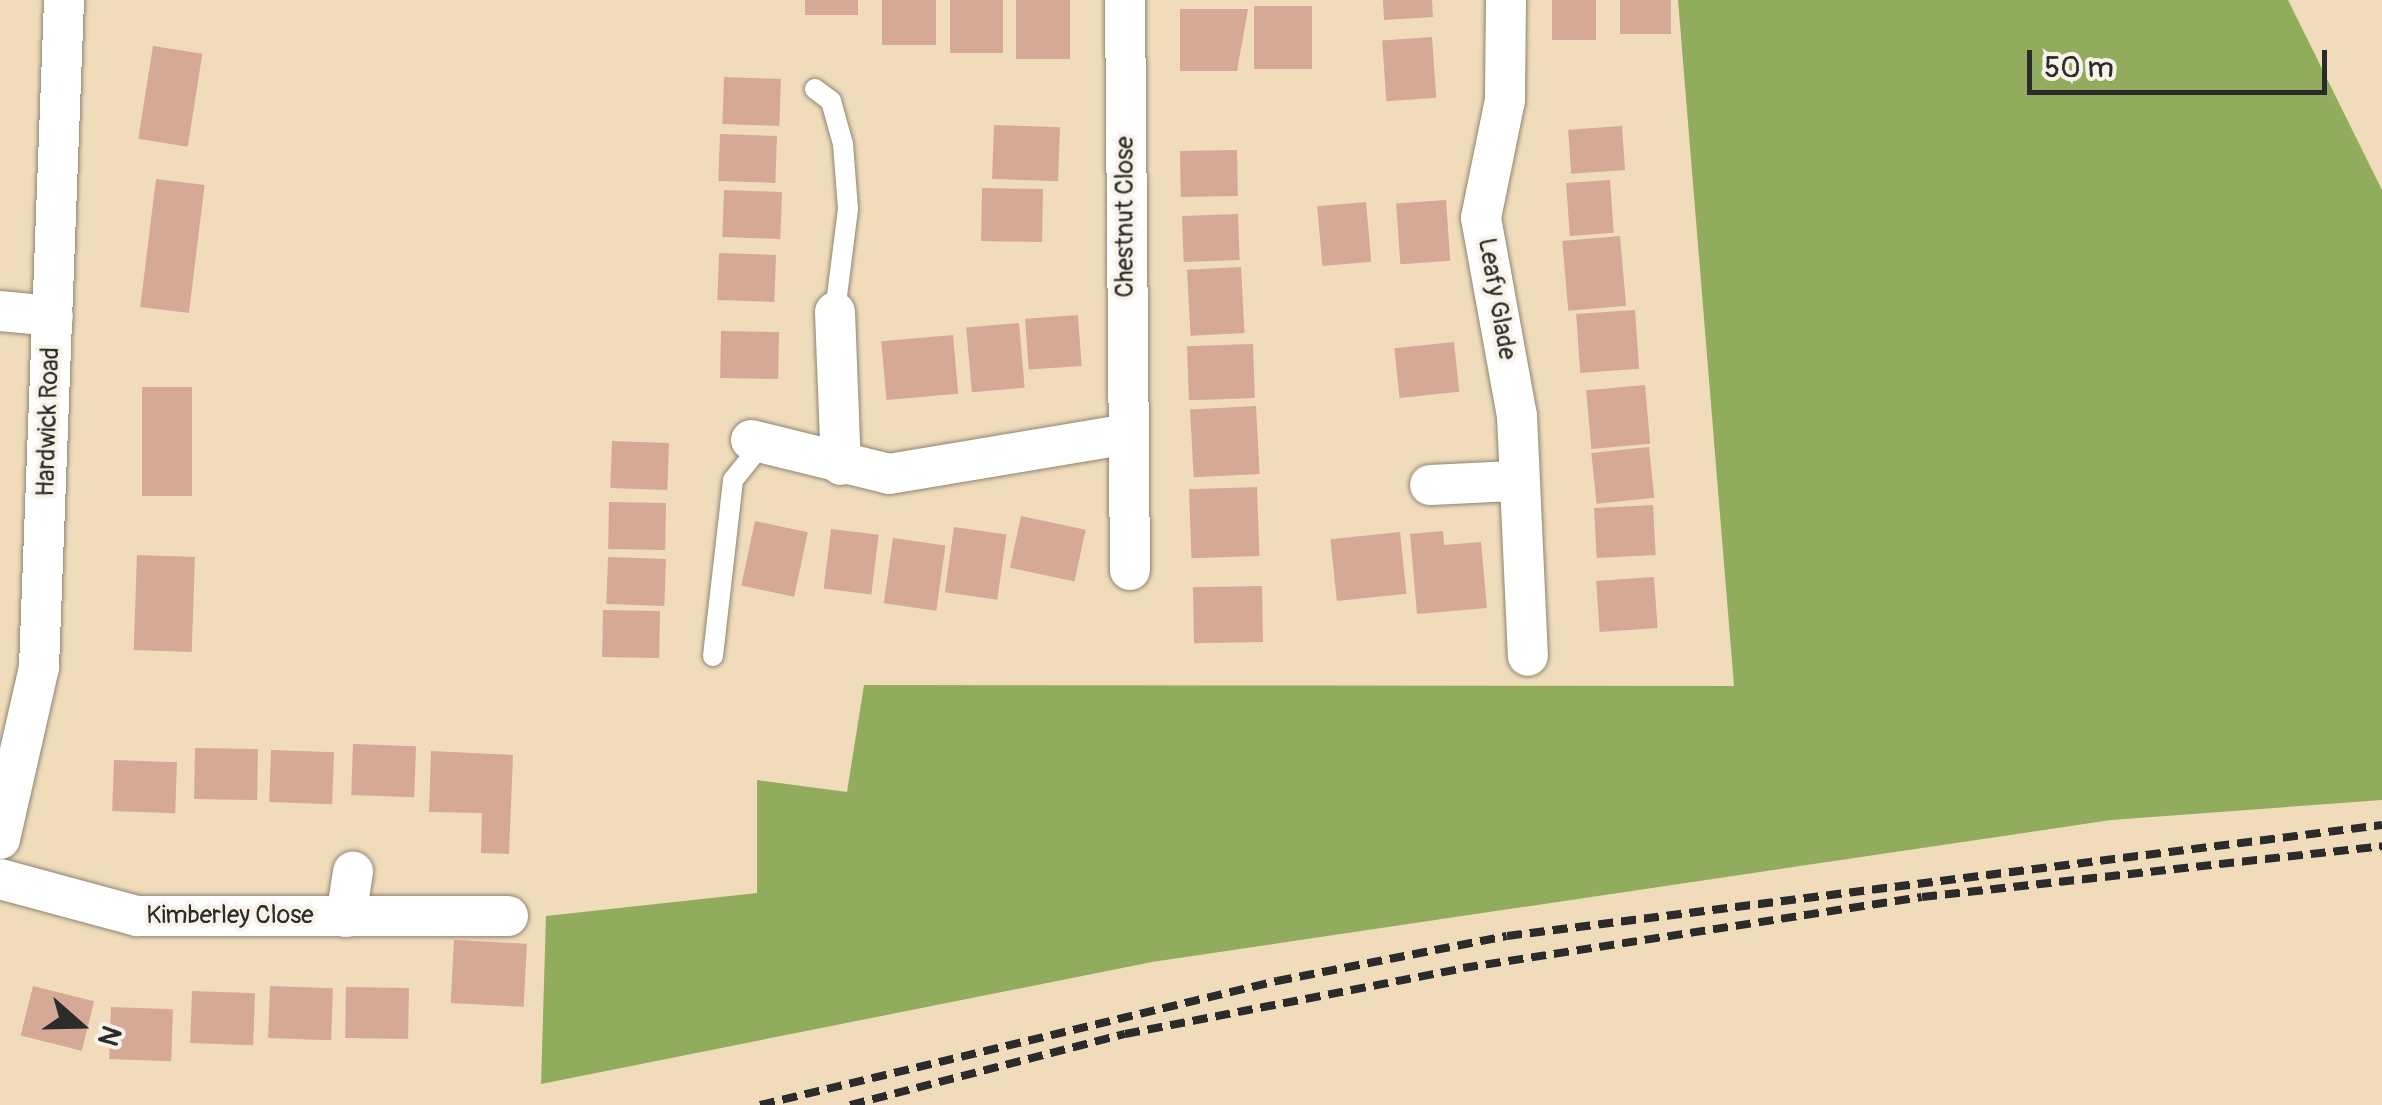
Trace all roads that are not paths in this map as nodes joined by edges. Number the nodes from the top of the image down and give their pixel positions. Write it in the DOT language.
graph roads {
  1 [pos="64,0"];
  2 [pos="1125,0"];
  3 [pos="1506,0"];
  4 [pos="815,90"];
  5 [pos="0,310"];
  6 [pos="835,312"];
  7 [pos="53,316"];
  8 [pos="1127,434"];
  9 [pos="757,442"];
  10 [pos="841,466"];
  11 [pos="1514,481"];
  12 [pos="1430,485"];
  13 [pos="1130,570"];
  14 [pos="714,656"];
  15 [pos="1528,656"];
  16 [pos="0,839"];
  17 [pos="353,872"];
  18 [pos="0,879"];
  19 [pos="508,916"];
  20 [pos="346,917"];
  1 -- 7 [label="street, Hardwick Road"];
  2 -- 8 [label="street, Chestnut Close"];
  3 -- 11 [label="street, Leafy Glade"];
  4 -- 6 [label="lane"];
  5 -- 7 [label="street"];
  6 -- 10 [label="street"];
  7 -- 16 [label="street, Hardwick Road"];
  8 -- 10 [label="street"];
  8 -- 13 [label="street, Chestnut Close"];
  9 -- 10 [label="street"];
  9 -- 14 [label="lane"];
  11 -- 12 [label="street"];
  11 -- 15 [label="street, Leafy Glade"];
  17 -- 20 [label="street, Kimberley Close"];
  18 -- 20 [label="street, Kimberley Close"];
  19 -- 20 [label="street, Kimberley Close"];
}
